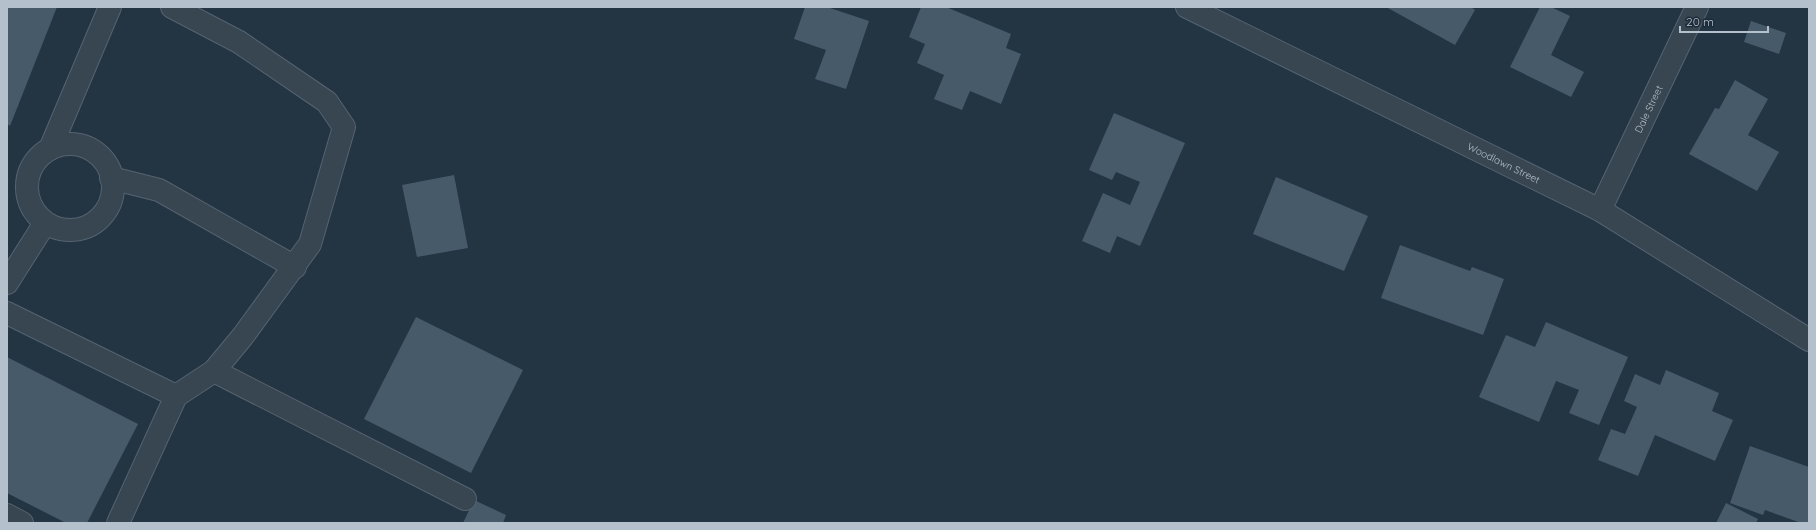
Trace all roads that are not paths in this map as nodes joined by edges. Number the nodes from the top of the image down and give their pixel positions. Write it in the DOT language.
graph roads {
  1 [pos="110,7"];
  2 [pos="172,7"];
  3 [pos="1187,7"];
  4 [pos="1697,7"];
  5 [pos="50,149"];
  6 [pos="111,178"];
  7 [pos="1600,210"];
  8 [pos="45,223"];
  9 [pos="294,267"];
  10 [pos="7,283"];
  11 [pos="7,313"];
  12 [pos="1809,340"];
  13 [pos="214,371"];
  14 [pos="176,396"];
  15 [pos="465,499"];
  16 [pos="7,515"];
  17 [pos="22,523"];
  18 [pos="118,523"];
  1 -- 5 [label="street"];
  2 -- 9 [label="street"];
  3 -- 7 [label="street, Woodlawn Street"];
  4 -- 7 [label="street, Dale Street"];
  5 -- 6 [label="street"];
  5 -- 8 [label="street"];
  6 -- 8 [label="street"];
  6 -- 9 [label="street"];
  7 -- 12 [label="street, Woodlawn Street"];
  8 -- 10 [label="street"];
  9 -- 13 [label="street"];
  11 -- 14 [label="street"];
  13 -- 14 [label="street"];
  13 -- 15 [label="street"];
  14 -- 18 [label="street"];
  16 -- 17 [label="street"];
}
